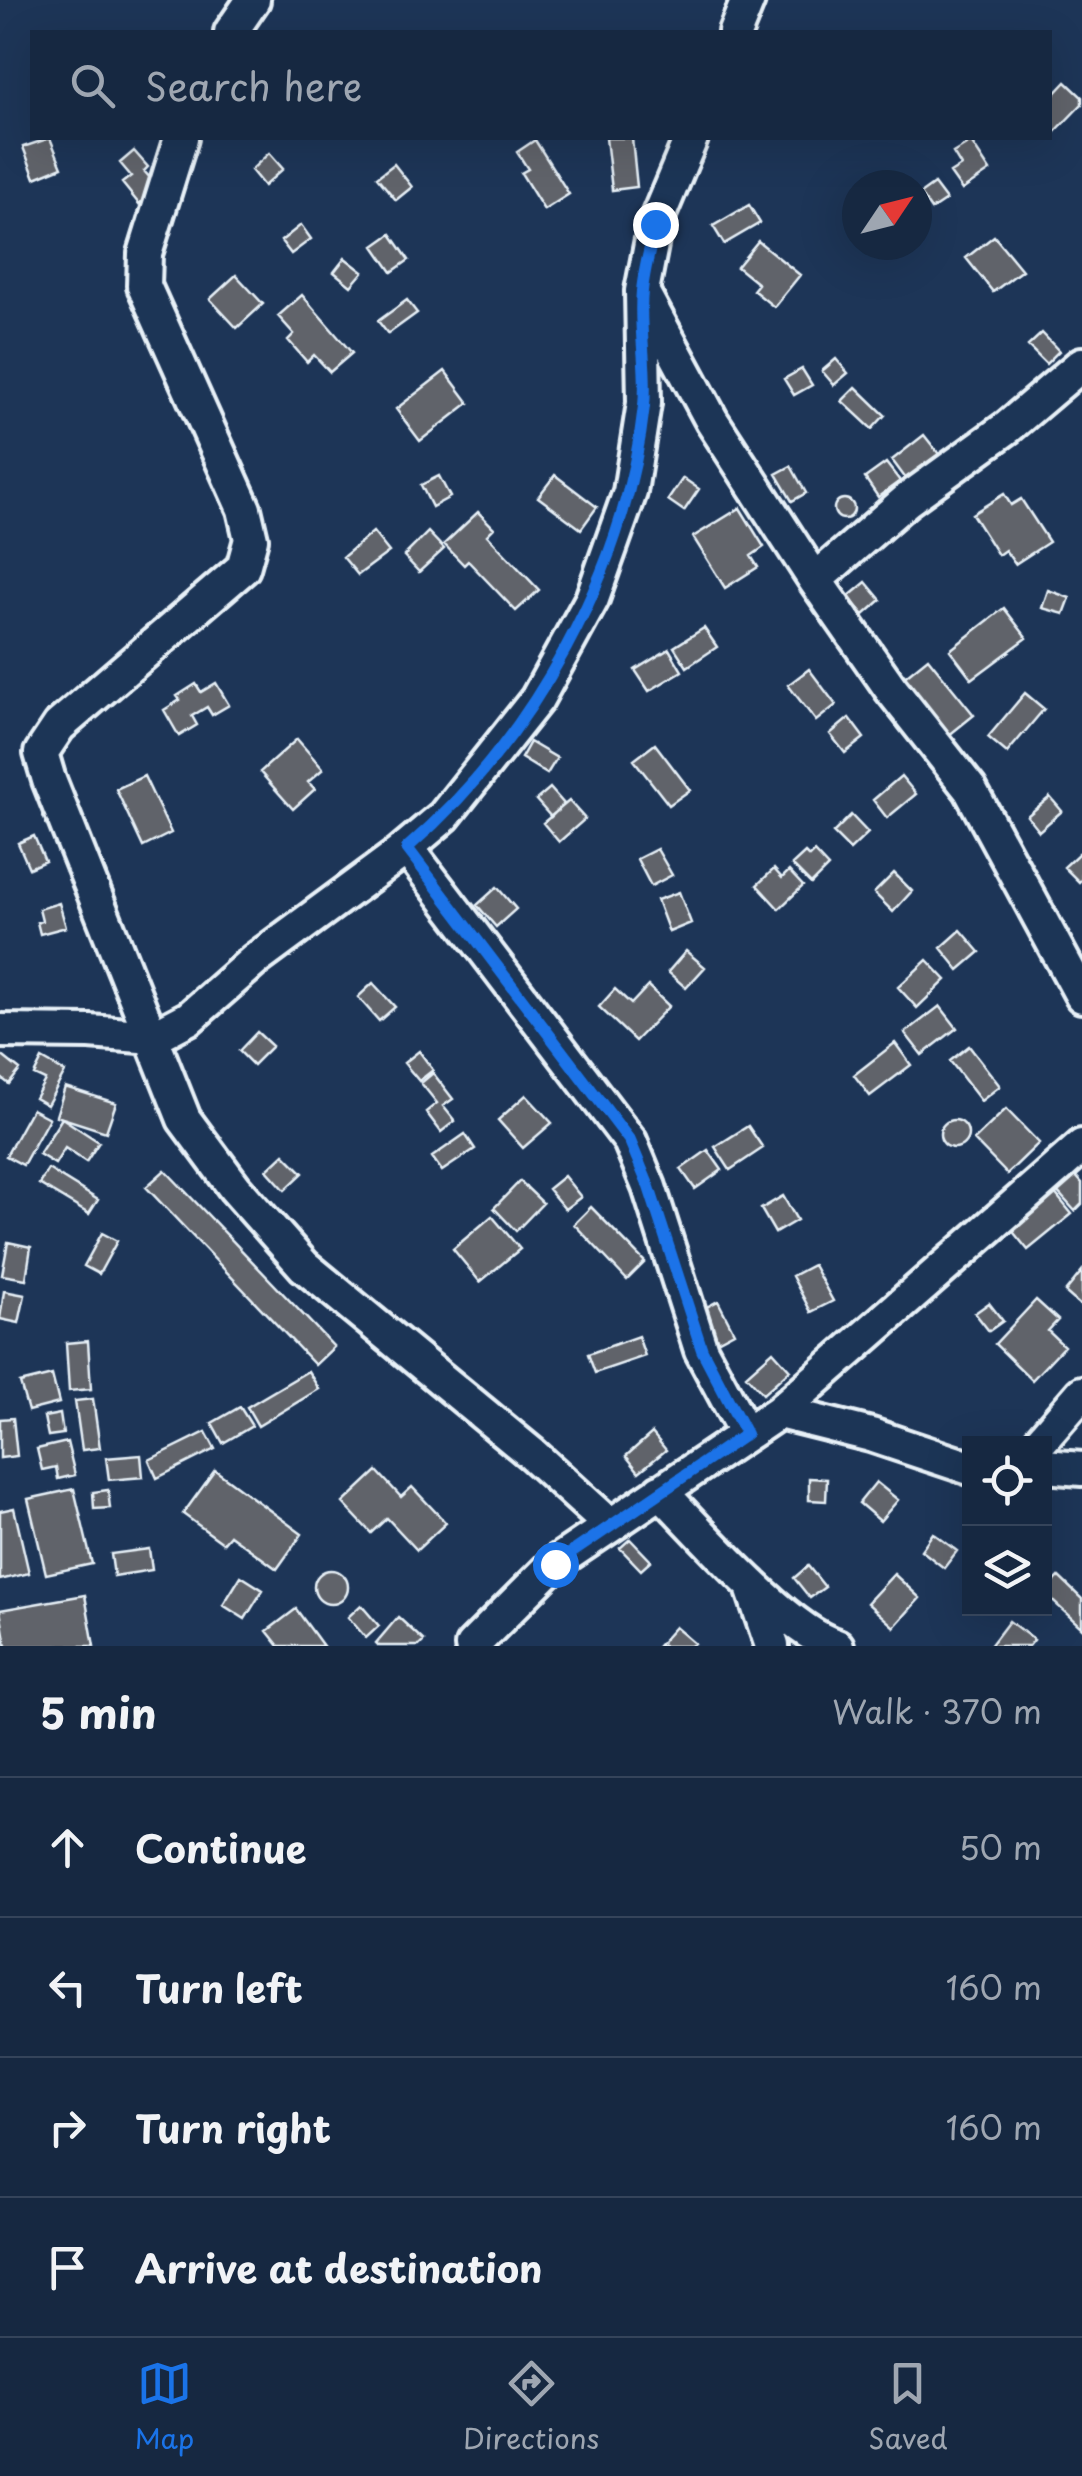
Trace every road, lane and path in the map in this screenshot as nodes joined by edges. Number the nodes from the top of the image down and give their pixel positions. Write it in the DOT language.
graph roads {
  1 [pos="252,0"];
  2 [pos="748,0"];
  3 [pos="232,30"];
  4 [pos="736,30"];
  5 [pos="181,140"];
  6 [pos="690,140"];
  7 [pos="642,291"];
  8 [pos="1082,364"];
  9 [pos="814,580"];
  10 [pos="407,848"];
  11 [pos="1082,996"];
  12 [pos="0,1032"];
  13 [pos="153,1037"];
  14 [pos="1082,1146"];
  15 [pos="1082,1393"];
  16 [pos="780,1412"];
  17 [pos="746,1434"];
  18 [pos="1045,1436"];
  19 [pos="962,1465"];
  20 [pos="1052,1467"];
  21 [pos="1082,1469"];
  22 [pos="660,1491"];
  23 [pos="610,1525"];
  24 [pos="750,1582"];
  25 [pos="472,1646"];
  26 [pos="772,1646"];
  27 [pos="837,1646"];
  1 -- 3 [label="street"];
  2 -- 4 [label="street"];
  5 -- 13 [label="street"];
  6 -- 7 [label="street"];
  7 -- 9 [label="street"];
  7 -- 10 [label="street"];
  8 -- 9 [label="street"];
  9 -- 11 [label="street"];
  10 -- 13 [label="street"];
  10 -- 17 [label="street"];
  12 -- 13 [label="street"];
  13 -- 23 [label="street"];
  14 -- 16 [label="street"];
  15 -- 18 [label="street"];
  16 -- 17 [label="street"];
  16 -- 19 [label="street"];
  17 -- 22 [label="street"];
  20 -- 21 [label="street"];
  22 -- 23 [label="street"];
  22 -- 24 [label="street"];
  23 -- 25 [label="street"];
  24 -- 26 [label="street"];
  24 -- 27 [label="street"];
}
